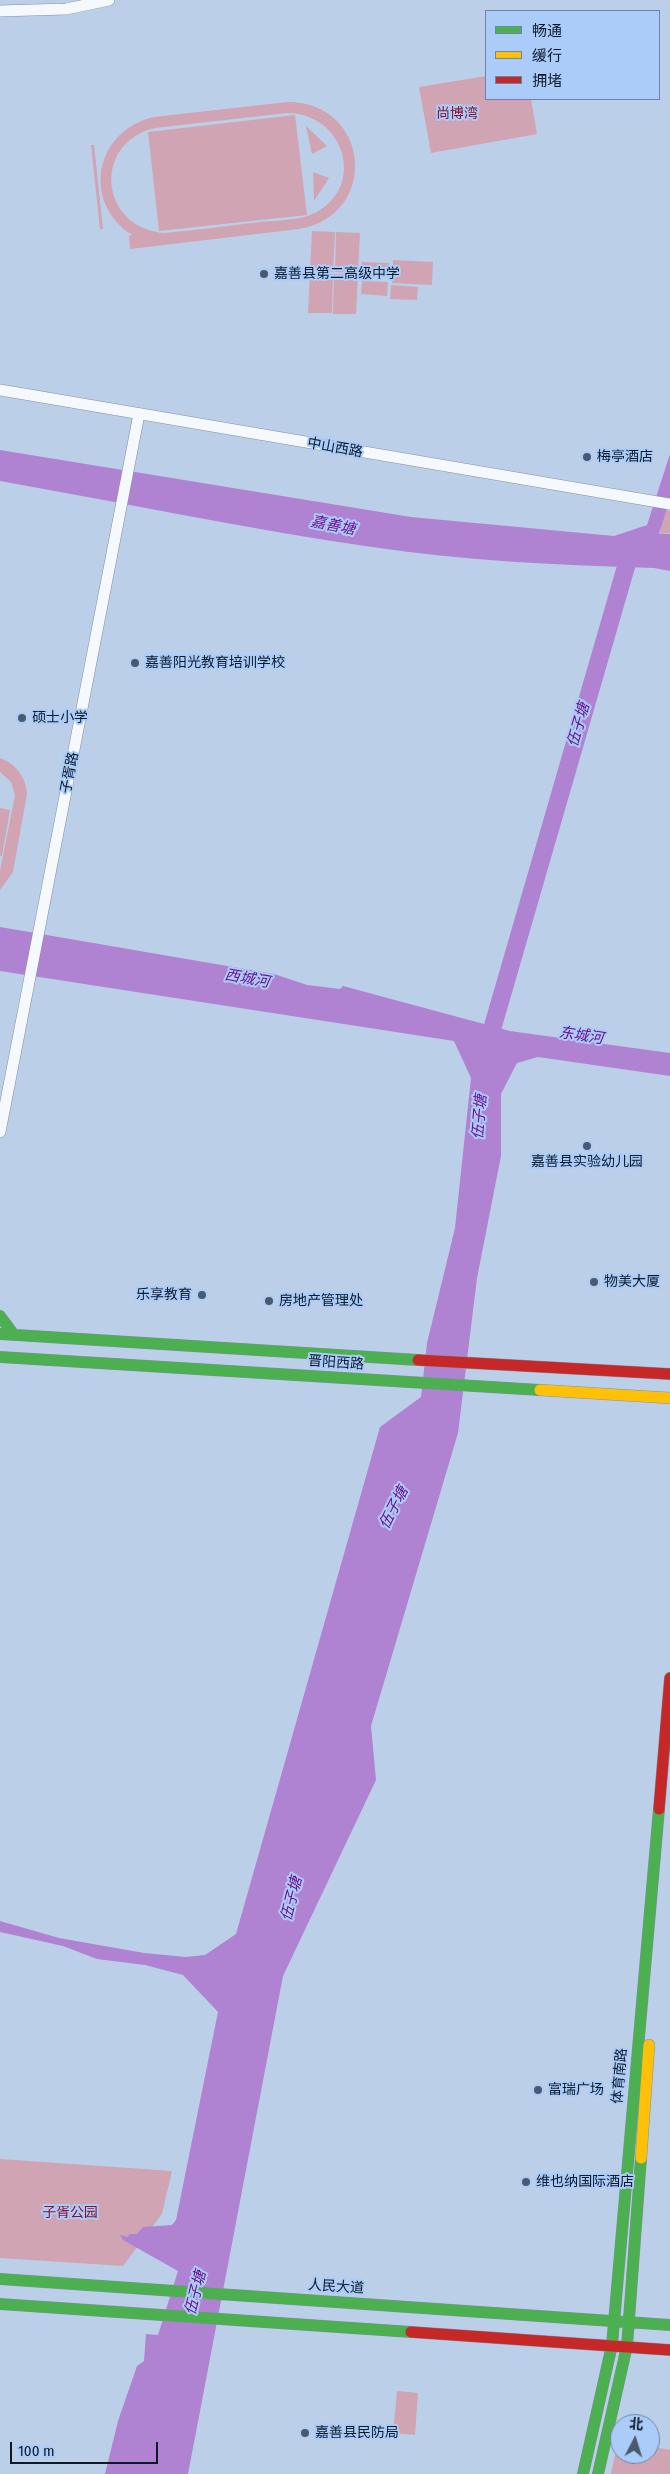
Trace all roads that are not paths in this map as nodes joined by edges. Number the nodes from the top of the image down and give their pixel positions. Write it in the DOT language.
graph roads {
  1 [pos="109,0"];
  2 [pos="0,11"];
  3 [pos="0,390"];
  4 [pos="139,414"];
  5 [pos="670,504"];
  6 [pos="0,1132"];
  7 [pos="0,1316"];
  8 [pos="0,1334"];
  9 [pos="14,1335"];
  10 [pos="3,1360"];
  11 [pos="670,1374"];
  12 [pos="670,1398"];
  13 [pos="670,1678"];
  14 [pos="666,1772"];
  15 [pos="670,1814"];
  16 [pos="0,2279"];
  17 [pos="0,2304"];
  18 [pos="614,2321"];
  19 [pos="629,2322"];
  20 [pos="670,2325"];
  21 [pos="612,2345"];
  22 [pos="627,2346"];
  23 [pos="670,2350"];
  24 [pos="583,2474"];
  25 [pos="598,2474"];
  1 -- 2 [label="street"];
  3 -- 4 [label="street, 中山西路"];
  4 -- 5 [label="street, 中山西路"];
  4 -- 6 [label="street, 子胥路"];
  7 -- 9 [label="main road"];
  8 -- 9 [label="main road, 晋阳西路"];
  9 -- 11 [label="main road, 晋阳西路"];
  10 -- 12 [label="main road, 晋阳西路"];
  13 -- 14 [label="main road, 体育南路"];
  14 -- 18 [label="main road, 体育南路"];
  15 -- 19 [label="main road, 体育南路"];
  16 -- 18 [label="main road, 人民大道"];
  17 -- 21 [label="main road"];
  18 -- 19 [label="main road, 人民大道"];
  18 -- 21 [label="main road, 体育南路"];
  19 -- 20 [label="main road, 人民大道"];
  19 -- 22 [label="main road, 体育南路"];
  21 -- 22 [label="main road"];
  21 -- 24 [label="main road, 体育南路"];
  22 -- 23 [label="main road"];
  22 -- 25 [label="main road, 体育南路"];
}
